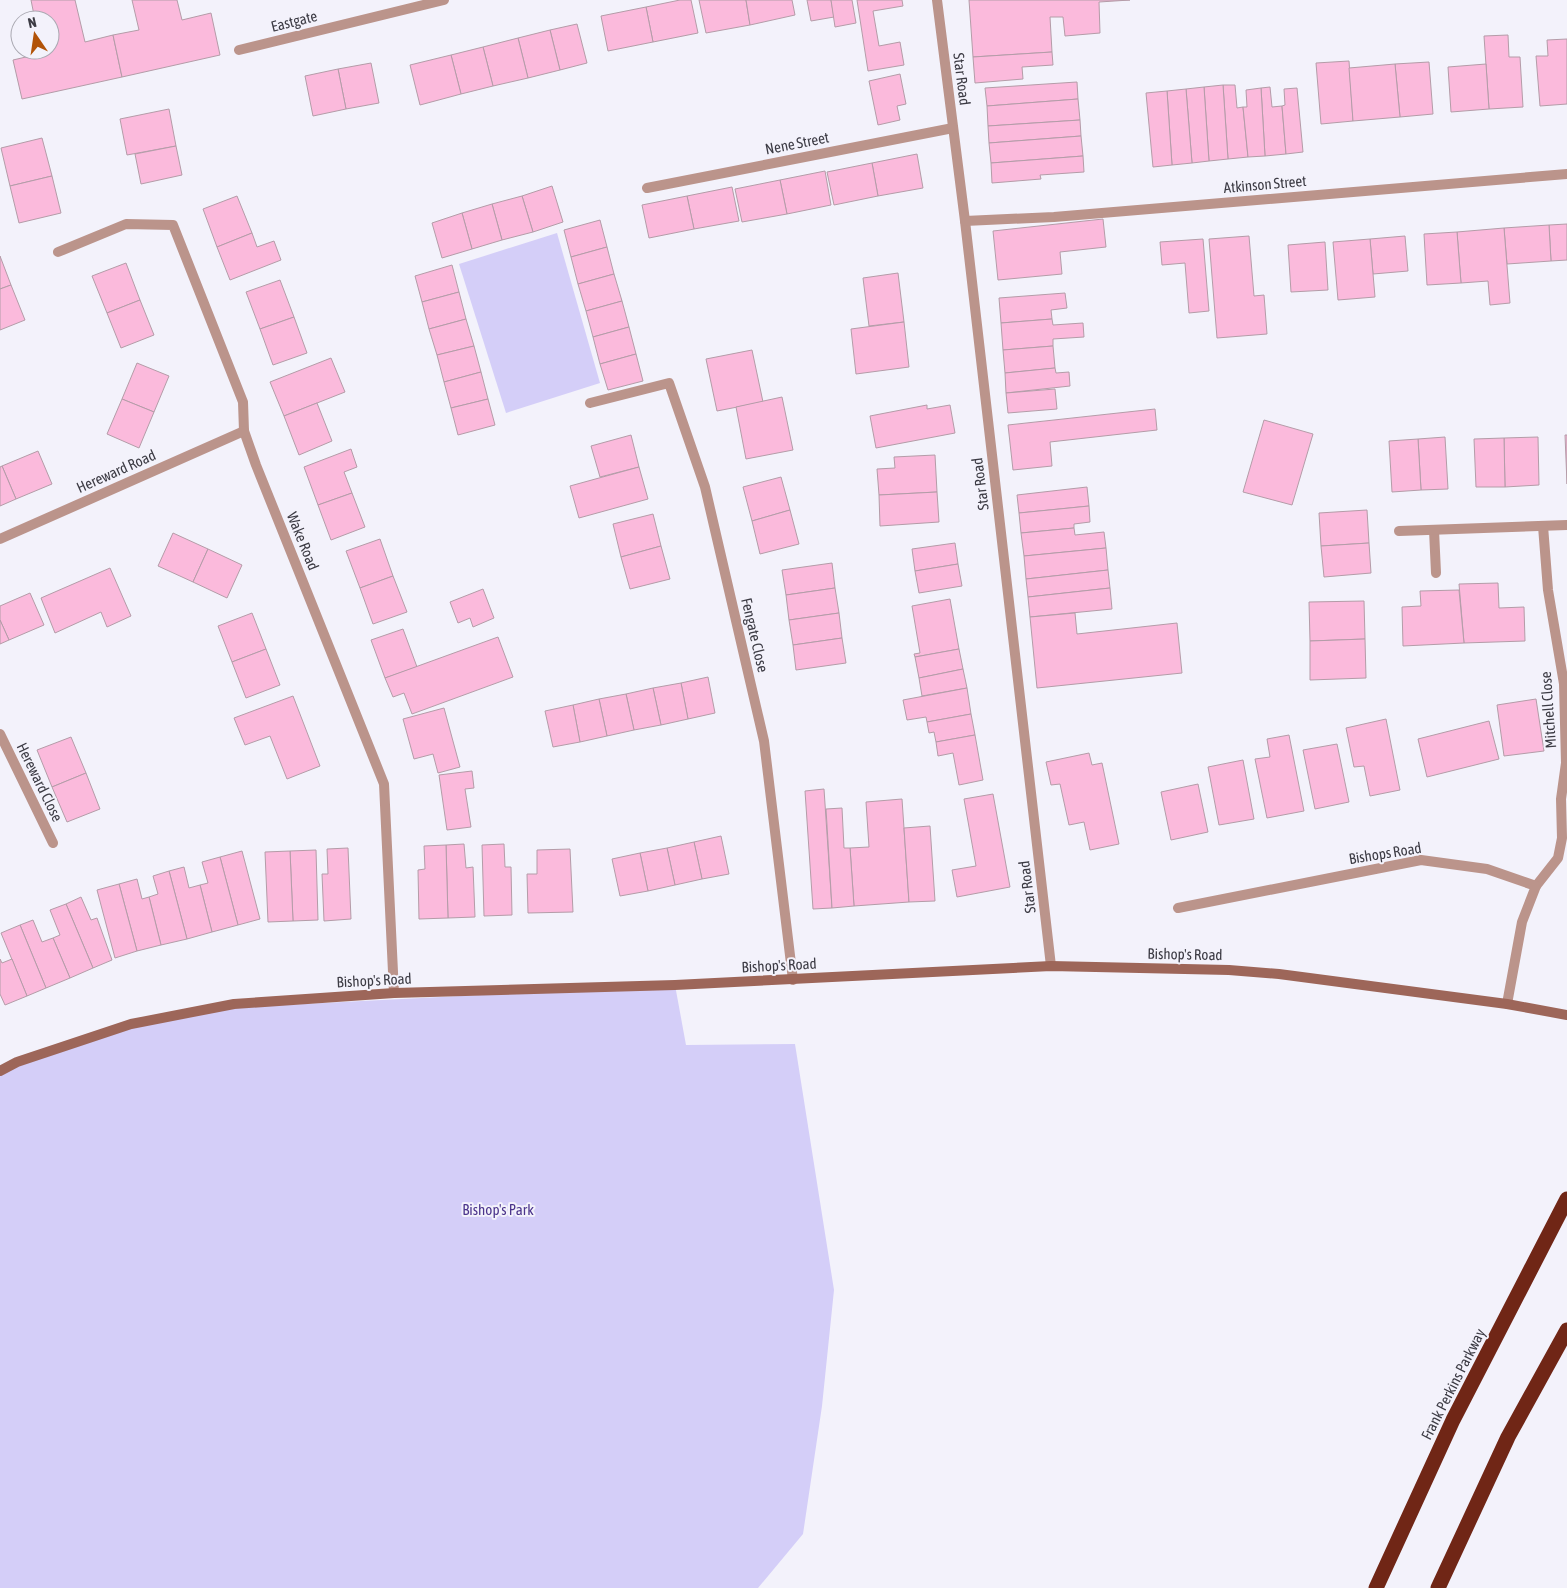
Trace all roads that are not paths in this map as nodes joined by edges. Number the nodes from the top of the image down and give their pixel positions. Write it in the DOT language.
graph roads {
  1 [pos="444,0"];
  2 [pos="937,0"];
  3 [pos="239,50"];
  4 [pos="953,128"];
  5 [pos="1567,174"];
  6 [pos="647,188"];
  7 [pos="965,221"];
  8 [pos="58,252"];
  9 [pos="590,403"];
  10 [pos="244,431"];
  11 [pos="1567,525"];
  12 [pos="1544,526"];
  13 [pos="1434,530"];
  14 [pos="1399,531"];
  15 [pos="0,539"];
  16 [pos="1436,573"];
  17 [pos="0,734"];
  18 [pos="53,843"];
  19 [pos="1536,886"];
  20 [pos="1178,908"];
  21 [pos="1051,966"];
  22 [pos="793,980"];
  23 [pos="394,993"];
  24 [pos="1507,1004"];
  25 [pos="1567,1015"];
  26 [pos="0,1071"];
  27 [pos="1567,1199"];
  28 [pos="1567,1330"];
  29 [pos="1376,1588"];
  30 [pos="1438,1588"];
  1 -- 3 [label="street, Eastgate"];
  2 -- 4 [label="street, Star Road"];
  4 -- 6 [label="street, Nene Street"];
  4 -- 7 [label="street, Star Road"];
  5 -- 7 [label="street, Atkinson Street"];
  7 -- 21 [label="street, Star Road"];
  8 -- 10 [label="street, Wake Road"];
  9 -- 22 [label="street, Fengate Close"];
  10 -- 15 [label="street, Hereward Road"];
  10 -- 23 [label="street, Wake Road"];
  11 -- 12 [label="street"];
  12 -- 13 [label="street"];
  12 -- 19 [label="street, Mitchell Close"];
  13 -- 14 [label="street"];
  13 -- 16 [label="street"];
  17 -- 18 [label="street, Hereward Close"];
  19 -- 20 [label="street, Bishops Road"];
  19 -- 24 [label="street"];
  21 -- 22 [label="street, Bishop's Road"];
  21 -- 24 [label="street, Bishop's Road"];
  22 -- 23 [label="street, Bishop's Road"];
  23 -- 26 [label="street, Bishop's Road"];
  24 -- 25 [label="street, Bishop's Road"];
  27 -- 29 [label="highway, Frank Perkins Parkway"];
  28 -- 30 [label="highway"];
}
